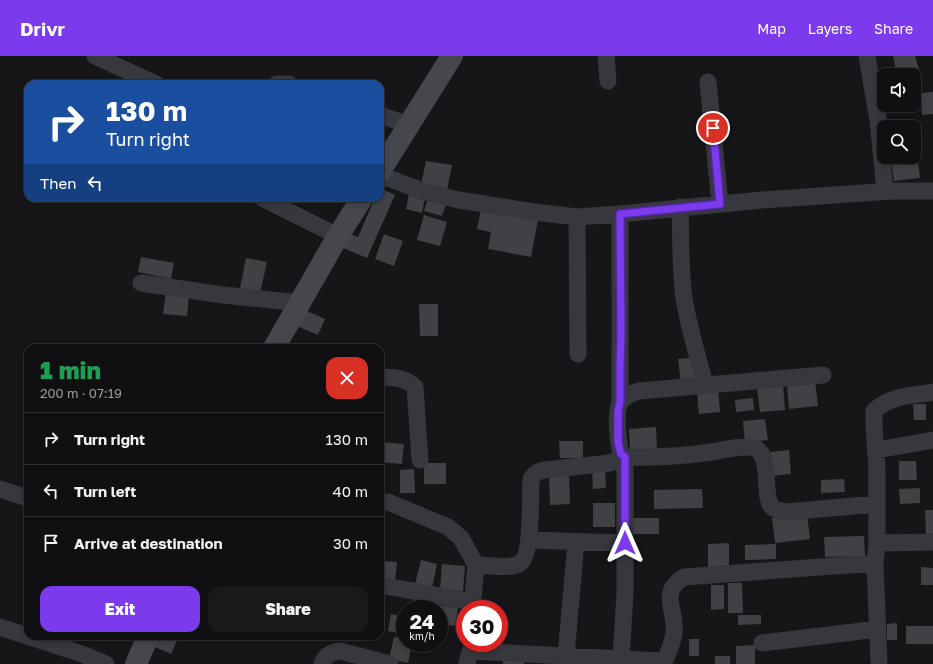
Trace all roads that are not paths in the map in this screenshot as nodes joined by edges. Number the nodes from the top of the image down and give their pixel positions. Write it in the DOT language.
graph roads {
  1 [pos="95,56"];
  2 [pos="452,56"];
  3 [pos="606,56"];
  4 [pos="867,56"];
  5 [pos="147,80"];
  6 [pos="608,81"];
  7 [pos="708,82"];
  8 [pos="384,116"];
  9 [pos="409,125"];
  10 [pos="384,166"];
  11 [pos="384,177"];
  12 [pos="885,191"];
  13 [pos="933,191"];
  14 [pos="270,202"];
  15 [pos="359,202"];
  16 [pos="720,204"];
  17 [pos="680,207"];
  18 [pos="620,214"];
  19 [pos="577,217"];
  20 [pos="338,236"];
  21 [pos="141,283"];
  22 [pos="301,303"];
  23 [pos="276,344"];
  24 [pos="578,354"];
  25 [pos="823,375"];
  26 [pos="384,377"];
  27 [pos="705,385"];
  28 [pos="933,392"];
  29 [pos="620,402"];
  30 [pos="933,440"];
  31 [pos="876,450"];
  32 [pos="625,457"];
  33 [pos="420,460"];
  34 [pos="0,489"];
  35 [pos="24,497"];
  36 [pos="388,502"];
  37 [pos="877,504"];
  38 [pos="528,540"];
  39 [pos="576,542"];
  40 [pos="933,542"];
  41 [pos="625,543"];
  42 [pos="877,543"];
  43 [pos="875,563"];
  44 [pos="476,565"];
  45 [pos="384,586"];
  46 [pos="473,600"];
  47 [pos="456,602"];
  48 [pos="0,627"];
  49 [pos="878,629"];
  50 [pos="24,635"];
  51 [pos="39,640"];
  52 [pos="146,640"];
  53 [pos="762,643"];
  54 [pos="469,653"];
  55 [pos="566,656"];
  56 [pos="621,659"];
  57 [pos="661,663"];
  58 [pos="106,664"];
  59 [pos="136,664"];
  60 [pos="322,664"];
  61 [pos="390,664"];
  62 [pos="879,664"];
  1 -- 5 [label="street"];
  2 -- 9 [label="street"];
  3 -- 6 [label="street"];
  4 -- 12 [label="street"];
  7 -- 16 [label="street"];
  8 -- 9 [label="street"];
  9 -- 10 [label="street"];
  11 -- 19 [label="street"];
  12 -- 13 [label="street"];
  12 -- 16 [label="street"];
  14 -- 20 [label="street"];
  15 -- 20 [label="street"];
  16 -- 17 [label="street"];
  17 -- 18 [label="street"];
  17 -- 27 [label="street"];
  18 -- 19 [label="street"];
  18 -- 29 [label="street"];
  19 -- 24 [label="street"];
  20 -- 22 [label="street"];
  21 -- 22 [label="street"];
  22 -- 23 [label="street"];
  25 -- 27 [label="street"];
  26 -- 33 [label="street"];
  27 -- 29 [label="street"];
  28 -- 31 [label="street"];
  29 -- 32 [label="street"];
  30 -- 31 [label="street"];
  31 -- 37 [label="street"];
  32 -- 37 [label="street"];
  32 -- 38 [label="street"];
  32 -- 41 [label="street"];
  34 -- 35 [label="street"];
  36 -- 44 [label="street"];
  37 -- 42 [label="street"];
  38 -- 39 [label="street"];
  38 -- 44 [label="street"];
  39 -- 41 [label="street"];
  39 -- 55 [label="street"];
  40 -- 42 [label="street"];
  41 -- 56 [label="street"];
  42 -- 43 [label="street"];
  43 -- 49 [label="street"];
  43 -- 57 [label="street"];
  44 -- 46 [label="street"];
  45 -- 47 [label="street"];
  48 -- 50 [label="street"];
  49 -- 53 [label="street"];
  49 -- 62 [label="street"];
  51 -- 58 [label="street"];
  52 -- 59 [label="street"];
  54 -- 55 [label="street"];
  55 -- 56 [label="street"];
  56 -- 57 [label="street"];
  60 -- 61 [label="street"];
}
